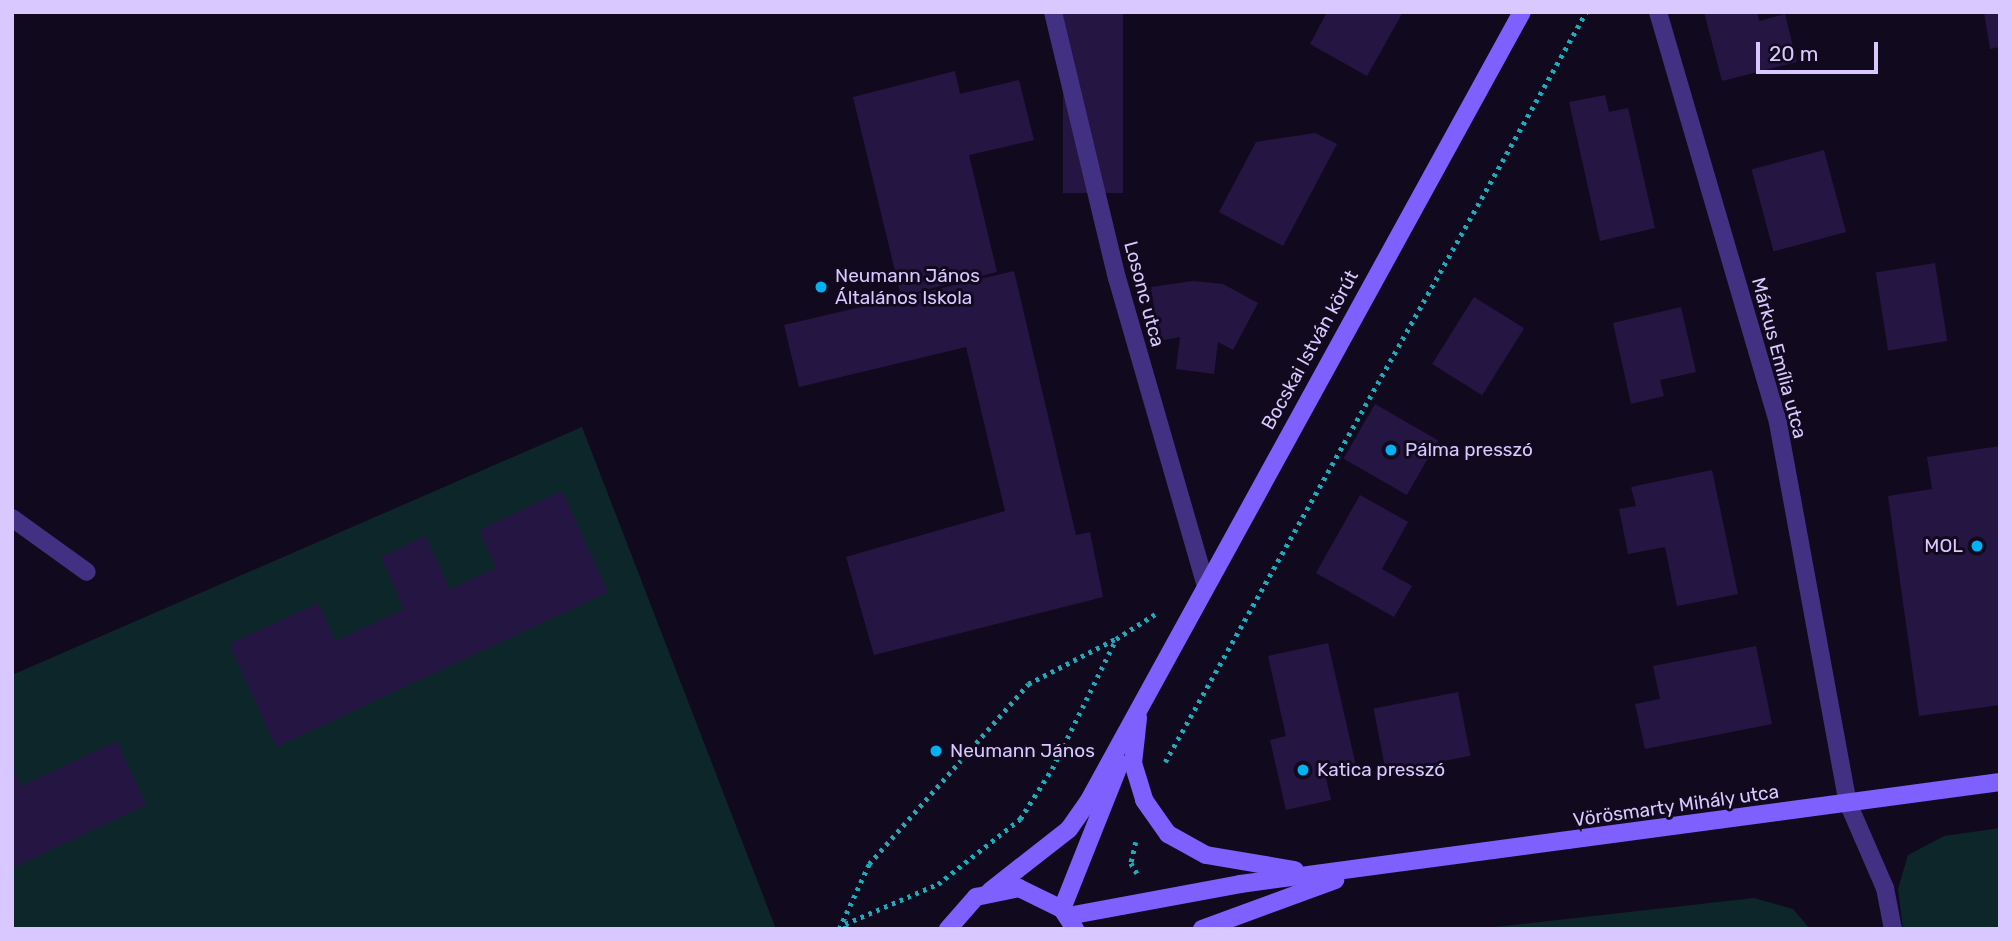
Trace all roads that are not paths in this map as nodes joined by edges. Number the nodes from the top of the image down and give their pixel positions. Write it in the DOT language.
graph roads {
  1 [pos="1054,12"];
  2 [pos="1522,12"];
  3 [pos="1658,12"];
  4 [pos="12,519"];
  5 [pos="87,572"];
  6 [pos="1205,583"];
  7 [pos="1139,711"];
  8 [pos="2000,782"];
  9 [pos="1848,803"];
  10 [pos="1358,871"];
  11 [pos="990,891"];
  12 [pos="1068,918"];
  13 [pos="947,928"];
  14 [pos="1202,929"];
  15 [pos="1893,929"];
  1 -- 6 [label="street, Losonc utca"];
  2 -- 6 [label="street, Bocskai István körút"];
  3 -- 9 [label="street, Márkus Emília utca"];
  4 -- 5 [label="street"];
  6 -- 7 [label="street, Bocskai István körút"];
  7 -- 10 [label="street"];
  7 -- 11 [label="street, Bocskai István körút"];
  7 -- 12 [label="street, Bocskai István körút"];
  8 -- 9 [label="street, Vörösmarty Mihály utca"];
  9 -- 10 [label="street, Vörösmarty Mihály utca"];
  9 -- 15 [label="street, Márkus Emília utca"];
  10 -- 12 [label="street"];
  10 -- 14 [label="street"];
  11 -- 12 [label="street"];
  11 -- 13 [label="street, Bocskai István körút"];
}
